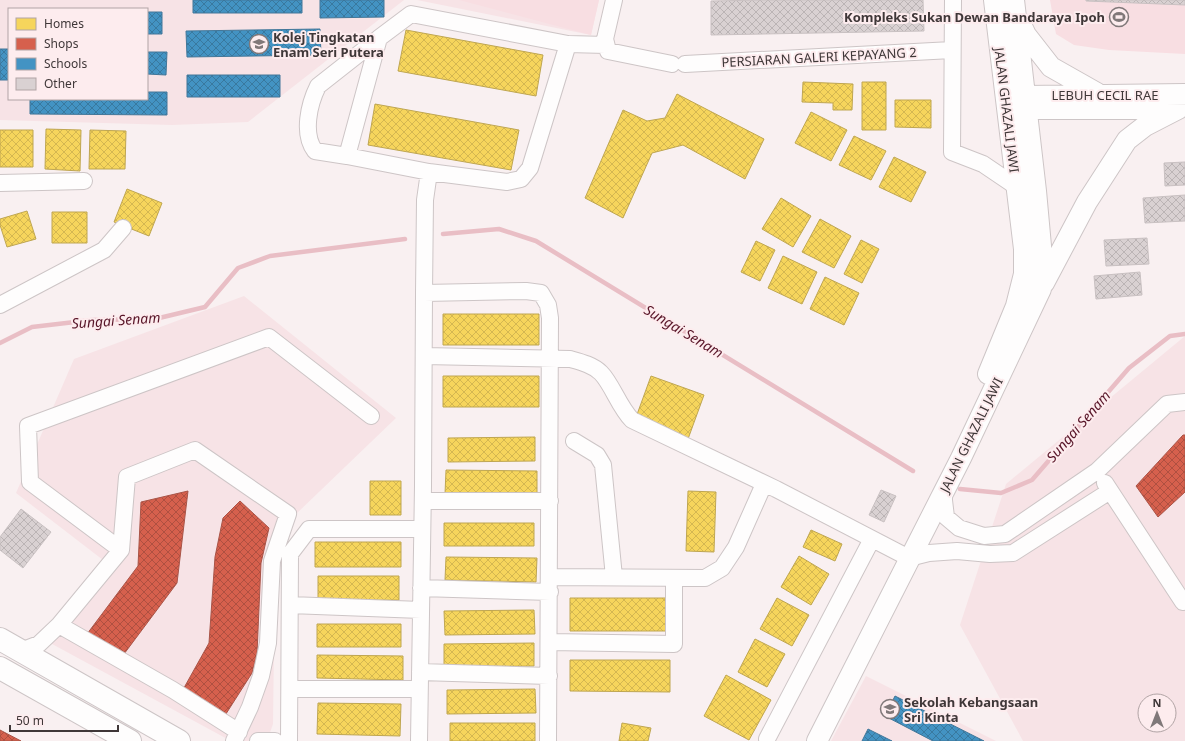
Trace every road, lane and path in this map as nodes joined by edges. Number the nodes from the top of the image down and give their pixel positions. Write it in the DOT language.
graph roads {
  1 [pos="614,0"];
  2 [pos="953,0"];
  3 [pos="994,0"];
  4 [pos="1016,7"];
  5 [pos="997,26"];
  6 [pos="379,38"];
  7 [pos="568,44"];
  8 [pos="606,45"];
  9 [pos="952,50"];
  10 [pos="1098,94"];
  11 [pos="1025,103"];
  12 [pos="1183,104"];
  13 [pos="347,156"];
  14 [pos="429,172"];
  15 [pos="84,182"];
  16 [pos="0,183"];
  17 [pos="1017,187"];
  18 [pos="123,228"];
  19 [pos="1024,276"];
  20 [pos="1041,289"];
  21 [pos="424,293"];
  22 [pos="0,305"];
  23 [pos="424,356"];
  24 [pos="550,358"];
  25 [pos="1185,402"];
  26 [pos="370,416"];
  27 [pos="574,441"];
  28 [pos="1097,471"];
  29 [pos="764,484"];
  30 [pos="1110,491"];
  31 [pos="943,492"];
  32 [pos="423,501"];
  33 [pos="550,501"];
  34 [pos="422,529"];
  35 [pos="872,539"];
  36 [pos="121,550"];
  37 [pos="905,556"];
  38 [pos="614,577"];
  39 [pos="674,578"];
  40 [pos="550,584"];
  41 [pos="421,588"];
  42 [pos="1183,602"];
  43 [pos="290,604"];
  44 [pos="421,610"];
  45 [pos="59,625"];
  46 [pos="0,639"];
  47 [pos="550,642"];
  48 [pos="21,651"];
  49 [pos="0,668"];
  50 [pos="420,672"];
  51 [pos="549,676"];
  52 [pos="290,689"];
  53 [pos="419,689"];
  54 [pos="237,736"];
  55 [pos="767,739"];
  56 [pos="176,740"];
  57 [pos="130,741"];
  58 [pos="258,741"];
  59 [pos="275,741"];
  60 [pos="289,741"];
  61 [pos="419,741"];
  62 [pos="548,741"];
  63 [pos="806,741"];
  64 [pos="817,741"];
  1 -- 8 [label="street"];
  2 -- 9 [label="street"];
  3 -- 5 [label="street, JALAN GHAZALI JAWI"];
  4 -- 10 [label="street"];
  4 -- 11 [label="street, JALAN GHAZALI JAWI"];
  5 -- 11 [label="street"];
  5 -- 17 [label="street, JALAN GHAZALI JAWI"];
  6 -- 7 [label="street"];
  6 -- 13 [label="street"];
  6 -- 13 [label="street"];
  7 -- 8 [label="street"];
  7 -- 14 [label="street"];
  8 -- 9 [label="street, PERSIARAN GALERI KEPAYANG 2"];
  9 -- 17 [label="street"];
  10 -- 11 [label="street, LEBUH CECIL RAE"];
  10 -- 12 [label="street, LEBUH CECIL RAE"];
  11 -- 12 [label="street, LEBUH CECIL RAE"];
  11 -- 19 [label="street"];
  11 -- 20 [label="street, JALAN GHAZALI JAWI"];
  12 -- 20 [label="street"];
  13 -- 14 [label="street"];
  14 -- 21 [label="street"];
  15 -- 16 [label="street"];
  17 -- 19 [label="street, JALAN GHAZALI JAWI"];
  18 -- 22 [label="street"];
  19 -- 37 [label="street, JALAN GHAZALI JAWI"];
  20 -- 31 [label="street, JALAN GHAZALI JAWI"];
  21 -- 23 [label="street"];
  21 -- 24 [label="street"];
  23 -- 24 [label="street"];
  23 -- 32 [label="street"];
  24 -- 29 [label="street"];
  24 -- 33 [label="street"];
  25 -- 28 [label="street"];
  26 -- 36 [label="street"];
  27 -- 38 [label="street"];
  28 -- 30 [label="street"];
  28 -- 31 [label="street"];
  29 -- 35 [label="street"];
  29 -- 39 [label="street"];
  30 -- 37 [label="street"];
  30 -- 42 [label="street"];
  31 -- 37 [label="street, JALAN GHAZALI JAWI"];
  32 -- 33 [label="street"];
  32 -- 34 [label="street"];
  33 -- 40 [label="street"];
  34 -- 41 [label="street"];
  34 -- 43 [label="street"];
  35 -- 37 [label="street"];
  35 -- 55 [label="street"];
  36 -- 45 [label="street"];
  36 -- 54 [label="street"];
  37 -- 63 [label="street"];
  37 -- 64 [label="street, JALAN GHAZALI JAWI"];
  38 -- 39 [label="street"];
  38 -- 40 [label="street"];
  39 -- 47 [label="street"];
  40 -- 41 [label="street"];
  40 -- 47 [label="street"];
  41 -- 44 [label="street"];
  43 -- 44 [label="street"];
  43 -- 52 [label="street"];
  44 -- 50 [label="street"];
  45 -- 48 [label="street"];
  45 -- 54 [label="street"];
  46 -- 48 [label="main road"];
  47 -- 51 [label="street"];
  48 -- 56 [label="main road"];
  49 -- 57 [label="main road"];
  50 -- 51 [label="street"];
  50 -- 53 [label="street"];
  51 -- 62 [label="street"];
  52 -- 53 [label="street"];
  52 -- 60 [label="street"];
  53 -- 61 [label="street"];
  58 -- 59 [label="street"];
}
